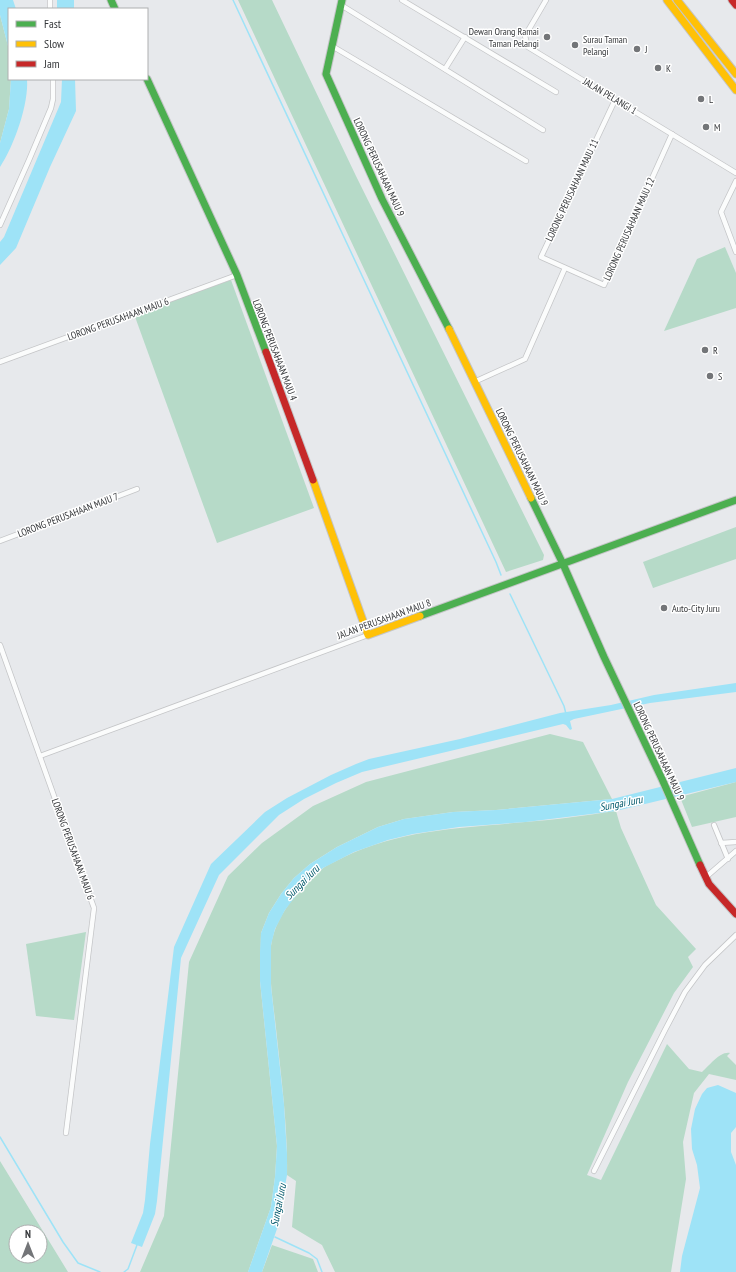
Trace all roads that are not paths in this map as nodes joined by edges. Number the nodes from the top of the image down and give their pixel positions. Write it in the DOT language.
graph roads {
  1 [pos="402,0"];
  2 [pos="546,0"];
  3 [pos="667,0"];
  4 [pos="677,0"];
  5 [pos="732,0"];
  6 [pos="341,3"];
  7 [pos="736,5"];
  8 [pos="465,37"];
  9 [pos="332,46"];
  10 [pos="445,69"];
  11 [pos="736,74"];
  12 [pos="53,80"];
  13 [pos="147,80"];
  14 [pos="736,90"];
  15 [pos="556,92"];
  16 [pos="615,100"];
  17 [pos="544,130"];
  18 [pos="672,134"];
  19 [pos="526,161"];
  20 [pos="736,173"];
  21 [pos="736,181"];
  22 [pos="0,225"];
  23 [pos="736,252"];
  24 [pos="565,268"];
  25 [pos="237,275"];
  26 [pos="0,362"];
  27 [pos="474,382"];
  28 [pos="137,490"];
  29 [pos="736,500"];
  30 [pos="0,541"];
  31 [pos="563,564"];
  32 [pos="368,635"];
  33 [pos="0,645"];
  34 [pos="40,756"];
  35 [pos="714,825"];
  36 [pos="736,842"];
  37 [pos="721,843"];
  38 [pos="736,851"];
  39 [pos="728,859"];
  40 [pos="706,877"];
  41 [pos="736,914"];
  42 [pos="736,935"];
  43 [pos="66,1133"];
  44 [pos="594,1172"];
  1 -- 8 [label="street"];
  2 -- 16 [label="street, JALAN PELANGI 1"];
  3 -- 14 [label="main road"];
  4 -- 11 [label="main road"];
  5 -- 7 [label="main road"];
  6 -- 9 [label="main road, LORONG PERUSAHAAN MAJU 9"];
  6 -- 10 [label="street"];
  8 -- 10 [label="street"];
  8 -- 15 [label="street"];
  9 -- 19 [label="street"];
  9 -- 27 [label="main road, LORONG PERUSAHAAN MAJU 9"];
  10 -- 17 [label="street"];
  12 -- 22 [label="street"];
  13 -- 25 [label="main road, LORONG PERUSAHAAN MAJU 4"];
  16 -- 18 [label="street, JALAN PELANGI 1"];
  16 -- 24 [label="street, LORONG PERUSAHAAN MAJU 11"];
  18 -- 20 [label="street, JALAN PELANGI 1"];
  18 -- 24 [label="street, LORONG PERUSAHAAN MAJU 12"];
  21 -- 23 [label="street"];
  24 -- 27 [label="street"];
  25 -- 26 [label="street, LORONG PERUSAHAAN MAJU 6"];
  25 -- 32 [label="main road, LORONG PERUSAHAAN MAJU 4"];
  27 -- 31 [label="main road, LORONG PERUSAHAAN MAJU 9"];
  28 -- 30 [label="street, LORONG PERUSAHAAN MAJU 7"];
  29 -- 31 [label="main road, JALAN PERUSAHAAN MAJU 8"];
  31 -- 32 [label="main road, JALAN PERUSAHAAN MAJU 8"];
  31 -- 40 [label="main road, LORONG PERUSAHAAN MAJU 9"];
  32 -- 34 [label="street, JALAN PERUSAHAAN MAJU 8"];
  33 -- 34 [label="street, LORONG PERUSAHAAN MAJU 6"];
  34 -- 43 [label="street, LORONG PERUSAHAAN MAJU 6"];
  35 -- 37 [label="street"];
  36 -- 37 [label="street"];
  37 -- 39 [label="street"];
  38 -- 39 [label="street"];
  39 -- 40 [label="street"];
  40 -- 41 [label="main road, LORONG PERUSAHAAN MAJU 9"];
  42 -- 44 [label="street"];
}
